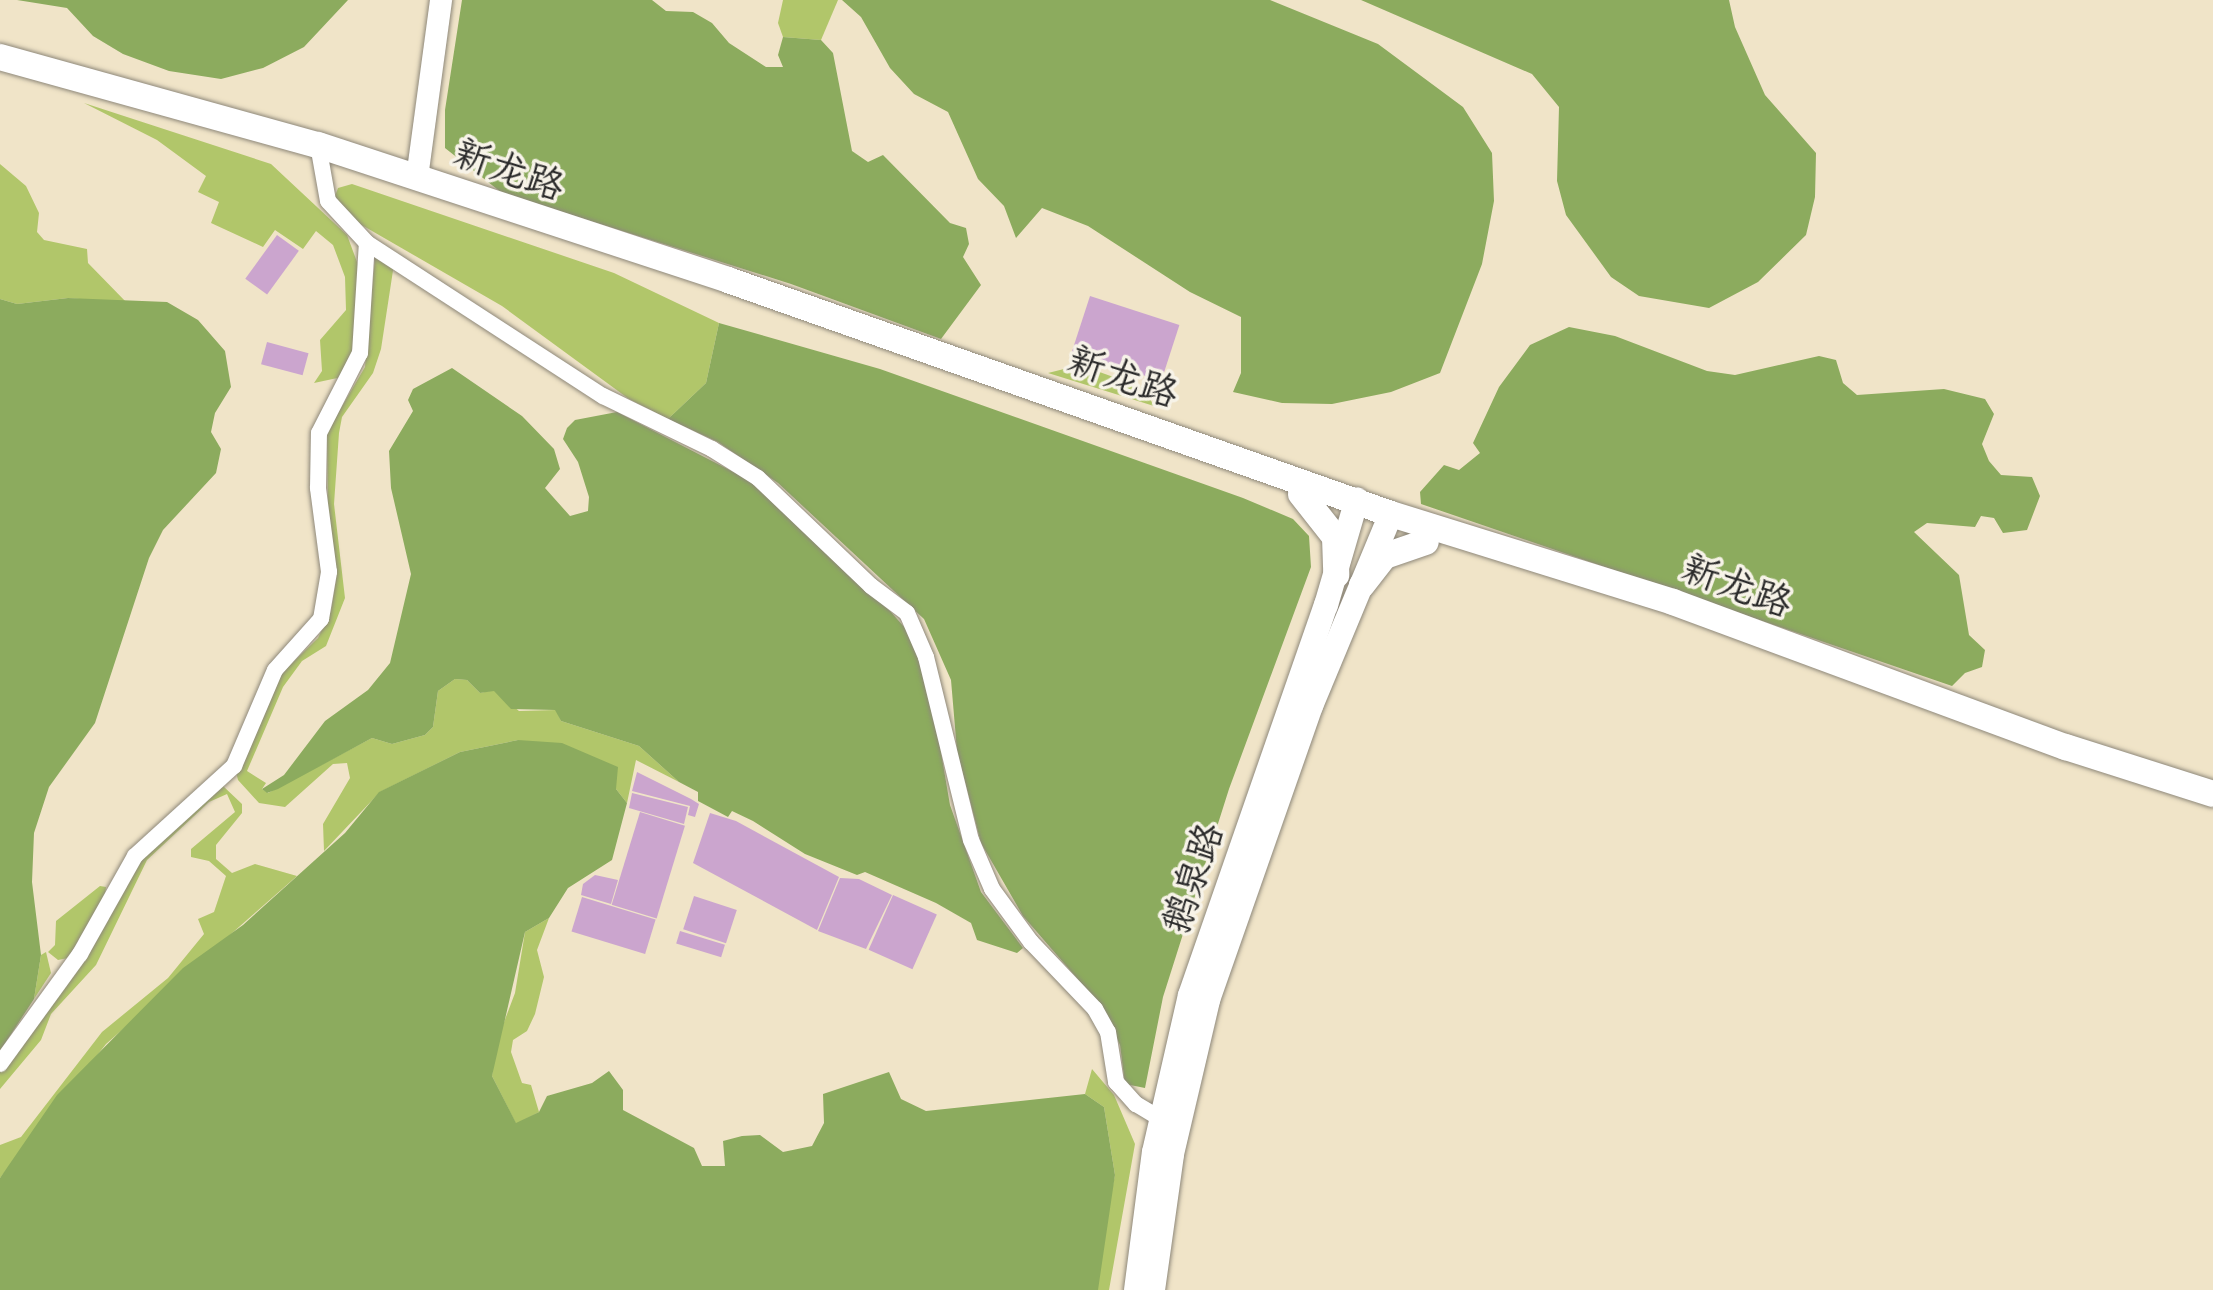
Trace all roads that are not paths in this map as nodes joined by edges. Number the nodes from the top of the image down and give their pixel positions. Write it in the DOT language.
graph roads {
  1 [pos="441,0"];
  2 [pos="0,57"];
  3 [pos="0,69"];
  4 [pos="319,153"];
  5 [pos="417,178"];
  6 [pos="367,243"];
  7 [pos="1301,494"];
  8 [pos="1354,508"];
  9 [pos="1388,522"];
  10 [pos="1426,542"];
  11 [pos="1336,575"];
  12 [pos="1362,585"];
  13 [pos="2213,794"];
  14 [pos="2213,802"];
  15 [pos="0,1064"];
  16 [pos="1161,1119"];
  17 [pos="1136,1290"];
  18 [pos="1153,1290"];
  1 -- 5 [label="street"];
  2 -- 4 [label="main road, 新龙路"];
  3 -- 4 [label="main road, 新龙路"];
  4 -- 5 [label="main road, 新龙路"];
  4 -- 6 [label="street"];
  4 -- 7 [label="main road, 新龙路"];
  5 -- 8 [label="main road, 新龙路"];
  6 -- 15 [label="street"];
  6 -- 16 [label="street"];
  7 -- 8 [label="main road, 新龙路"];
  7 -- 11 [label="main road"];
  8 -- 9 [label="main road, 新龙路"];
  8 -- 11 [label="main road, 鹅泉路"];
  9 -- 10 [label="main road, 新龙路"];
  9 -- 12 [label="main road, 鹅泉路"];
  9 -- 13 [label="main road, 新龙路"];
  10 -- 12 [label="main road"];
  10 -- 14 [label="main road, 新龙路"];
  11 -- 16 [label="main road, 鹅泉路"];
  12 -- 18 [label="main road, 鹅泉路"];
  16 -- 17 [label="main road, 鹅泉路"];
}
